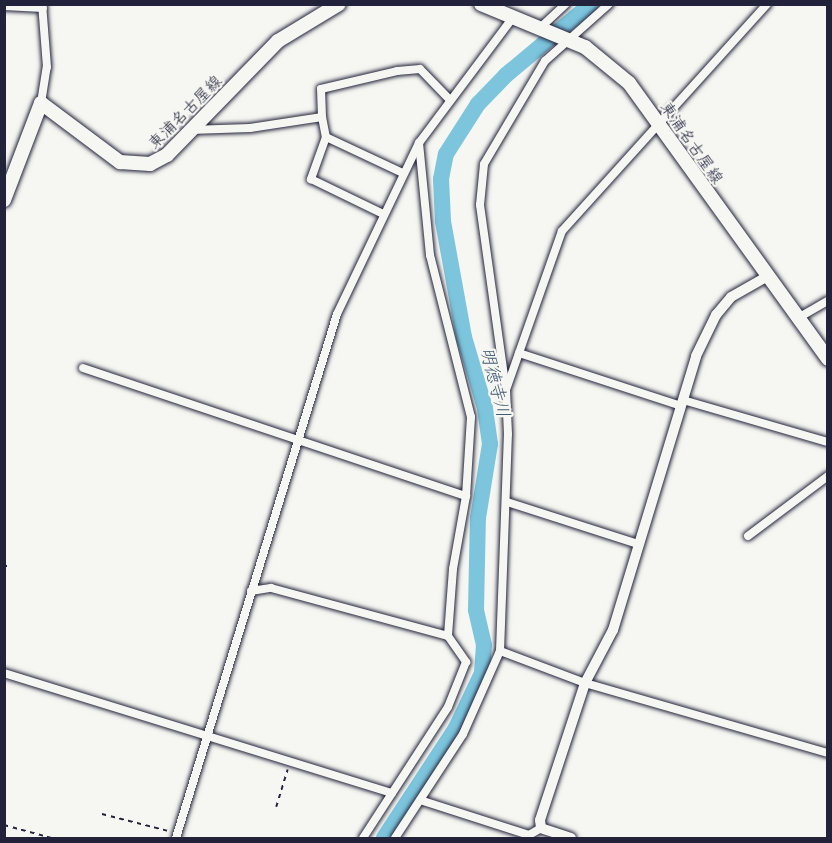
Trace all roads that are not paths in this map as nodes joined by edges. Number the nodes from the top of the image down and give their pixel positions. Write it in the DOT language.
graph roads {
  1 [pos="481,4"];
  2 [pos="566,4"];
  3 [pos="609,4"];
  4 [pos="767,4"];
  5 [pos="335,5"];
  6 [pos="4,6"];
  7 [pos="42,6"];
  8 [pos="518,10"];
  9 [pos="541,27"];
  10 [pos="568,39"];
  11 [pos="450,100"];
  12 [pos="41,103"];
  13 [pos="206,114"];
  14 [pos="322,117"];
  15 [pos="662,125"];
  16 [pos="190,130"];
  17 [pos="217,130"];
  18 [pos="326,137"];
  19 [pos="419,143"];
  20 [pos="403,173"];
  21 [pos="4,200"];
  22 [pos="383,214"];
  23 [pos="768,276"];
  24 [pos="828,301"];
  25 [pos="798,318"];
  26 [pos="519,353"];
  27 [pos="828,359"];
  28 [pos="83,368"];
  29 [pos="506,390"];
  30 [pos="682,403"];
  31 [pos="828,442"];
  32 [pos="297,443"];
  33 [pos="828,476"];
  34 [pos="466,495"];
  35 [pos="507,502"];
  36 [pos="748,536"];
  37 [pos="638,544"];
  38 [pos="251,591"];
  39 [pos="448,636"];
  40 [pos="500,651"];
  41 [pos="4,673"];
  42 [pos="585,683"];
  43 [pos="207,735"];
  44 [pos="828,753"];
  45 [pos="392,793"];
  46 [pos="420,800"];
  47 [pos="541,828"];
  48 [pos="177,836"];
  49 [pos="529,837"];
  50 [pos="363,838"];
  51 [pos="394,838"];
  52 [pos="571,838"];
  1 -- 8 [label="main road, 東浦名古屋線"];
  2 -- 9 [label="street"];
  3 -- 10 [label="street"];
  4 -- 15 [label="street"];
  5 -- 13 [label="main road, 東浦名古屋線"];
  6 -- 7 [label="street"];
  7 -- 12 [label="street"];
  8 -- 9 [label="main road, 東浦名古屋線"];
  8 -- 11 [label="street"];
  9 -- 10 [label="main road, 東浦名古屋線"];
  10 -- 15 [label="main road, 東浦名古屋線"];
  10 -- 29 [label="street"];
  11 -- 14 [label="street"];
  11 -- 19 [label="street"];
  12 -- 16 [label="main road, 東浦名古屋線"];
  12 -- 21 [label="main road"];
  13 -- 16 [label="main road, 東浦名古屋線"];
  13 -- 17 [label="street"];
  14 -- 17 [label="street"];
  14 -- 18 [label="street"];
  15 -- 23 [label="main road, 東浦名古屋線"];
  15 -- 26 [label="street"];
  16 -- 17 [label="street"];
  18 -- 20 [label="street"];
  18 -- 22 [label="street"];
  19 -- 20 [label="street"];
  19 -- 34 [label="street"];
  20 -- 22 [label="street"];
  22 -- 32 [label="street"];
  23 -- 25 [label="main road, 東浦名古屋線"];
  23 -- 30 [label="street"];
  24 -- 25 [label="street"];
  25 -- 27 [label="main road, 東浦名古屋線"];
  26 -- 29 [label="street"];
  26 -- 30 [label="street"];
  28 -- 32 [label="street"];
  29 -- 35 [label="street"];
  30 -- 31 [label="street"];
  30 -- 37 [label="street"];
  32 -- 34 [label="street"];
  32 -- 38 [label="street"];
  33 -- 36 [label="street"];
  34 -- 39 [label="street"];
  35 -- 37 [label="street"];
  35 -- 40 [label="street"];
  37 -- 42 [label="street"];
  38 -- 39 [label="street"];
  38 -- 43 [label="street"];
  39 -- 45 [label="street"];
  40 -- 42 [label="street"];
  40 -- 46 [label="street"];
  41 -- 43 [label="street"];
  42 -- 44 [label="street"];
  42 -- 47 [label="street"];
  43 -- 45 [label="street"];
  43 -- 48 [label="street"];
  45 -- 50 [label="street"];
  46 -- 49 [label="street"];
  46 -- 51 [label="street"];
  47 -- 49 [label="street"];
  47 -- 52 [label="street"];
}
